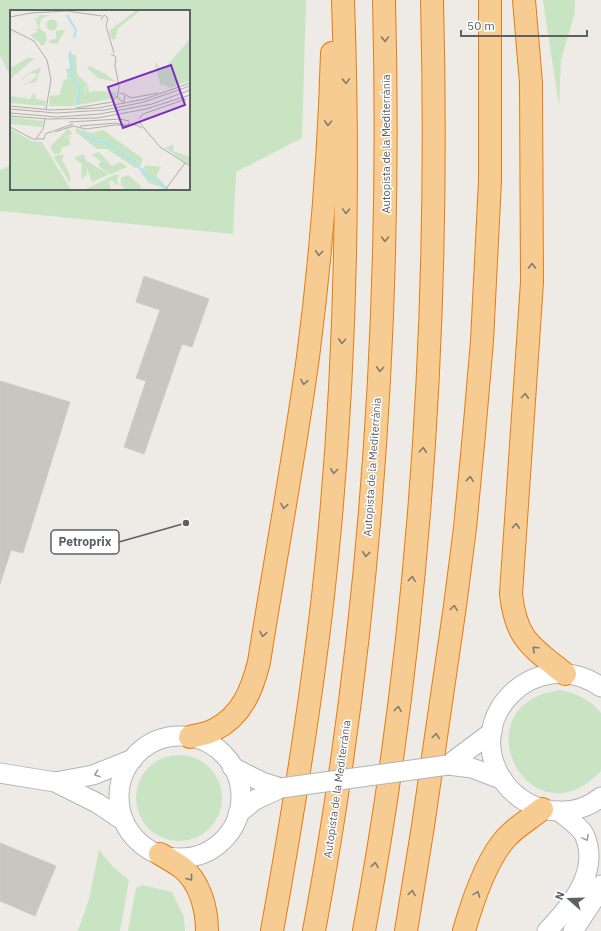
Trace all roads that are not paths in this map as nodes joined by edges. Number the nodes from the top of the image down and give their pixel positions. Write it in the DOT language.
graph roads {
  1 [pos="333,0"];
  2 [pos="343,0"];
  3 [pos="384,0"];
  4 [pos="432,0"];
  5 [pos="490,0"];
  6 [pos="524,0"];
  7 [pos="564,674"];
  8 [pos="601,687"];
  9 [pos="492,732"];
  10 [pos="190,737"];
  11 [pos="133,759"];
  12 [pos="448,765"];
  13 [pos="232,767"];
  14 [pos="0,773"];
  15 [pos="503,780"];
  16 [pos="55,782"];
  17 [pos="281,788"];
  18 [pos="601,797"];
  19 [pos="550,810"];
  20 [pos="238,814"];
  21 [pos="124,821"];
  22 [pos="160,854"];
  23 [pos="601,885"];
  24 [pos="207,931"];
  25 [pos="272,931"];
  26 [pos="314,931"];
  27 [pos="364,931"];
  28 [pos="406,931"];
  29 [pos="464,931"];
  30 [pos="547,931"];
  31 [pos="573,931"];
  1 -- 10 [label="highway, one-way"];
  2 -- 25 [label="highway, one-way"];
  3 -- 26 [label="highway, Autopista de la Mediterrània, one-way"];
  27 -- 4 [label="highway, one-way"];
  28 -- 5 [label="highway, one-way"];
  7 -- 6 [label="highway, one-way"];
  7 -- 8 [label="street"];
  7 -- 9 [label="street"];
  9 -- 12 [label="street"];
  9 -- 15 [label="street"];
  10 -- 11 [label="street"];
  10 -- 13 [label="street"];
  11 -- 16 [label="street, one-way"];
  11 -- 21 [label="street"];
  12 -- 15 [label="street"];
  12 -- 17 [label="street, bridge"];
  13 -- 17 [label="street"];
  13 -- 20 [label="street"];
  14 -- 16 [label="street"];
  15 -- 19 [label="street"];
  16 -- 21 [label="street"];
  17 -- 20 [label="street"];
  18 -- 19 [label="street"];
  29 -- 19 [label="highway, one-way"];
  19 -- 30 [label="street, one-way"];
  20 -- 22 [label="street"];
  21 -- 22 [label="street"];
  22 -- 24 [label="highway, one-way"];
  23 -- 31 [label="street"];
}
